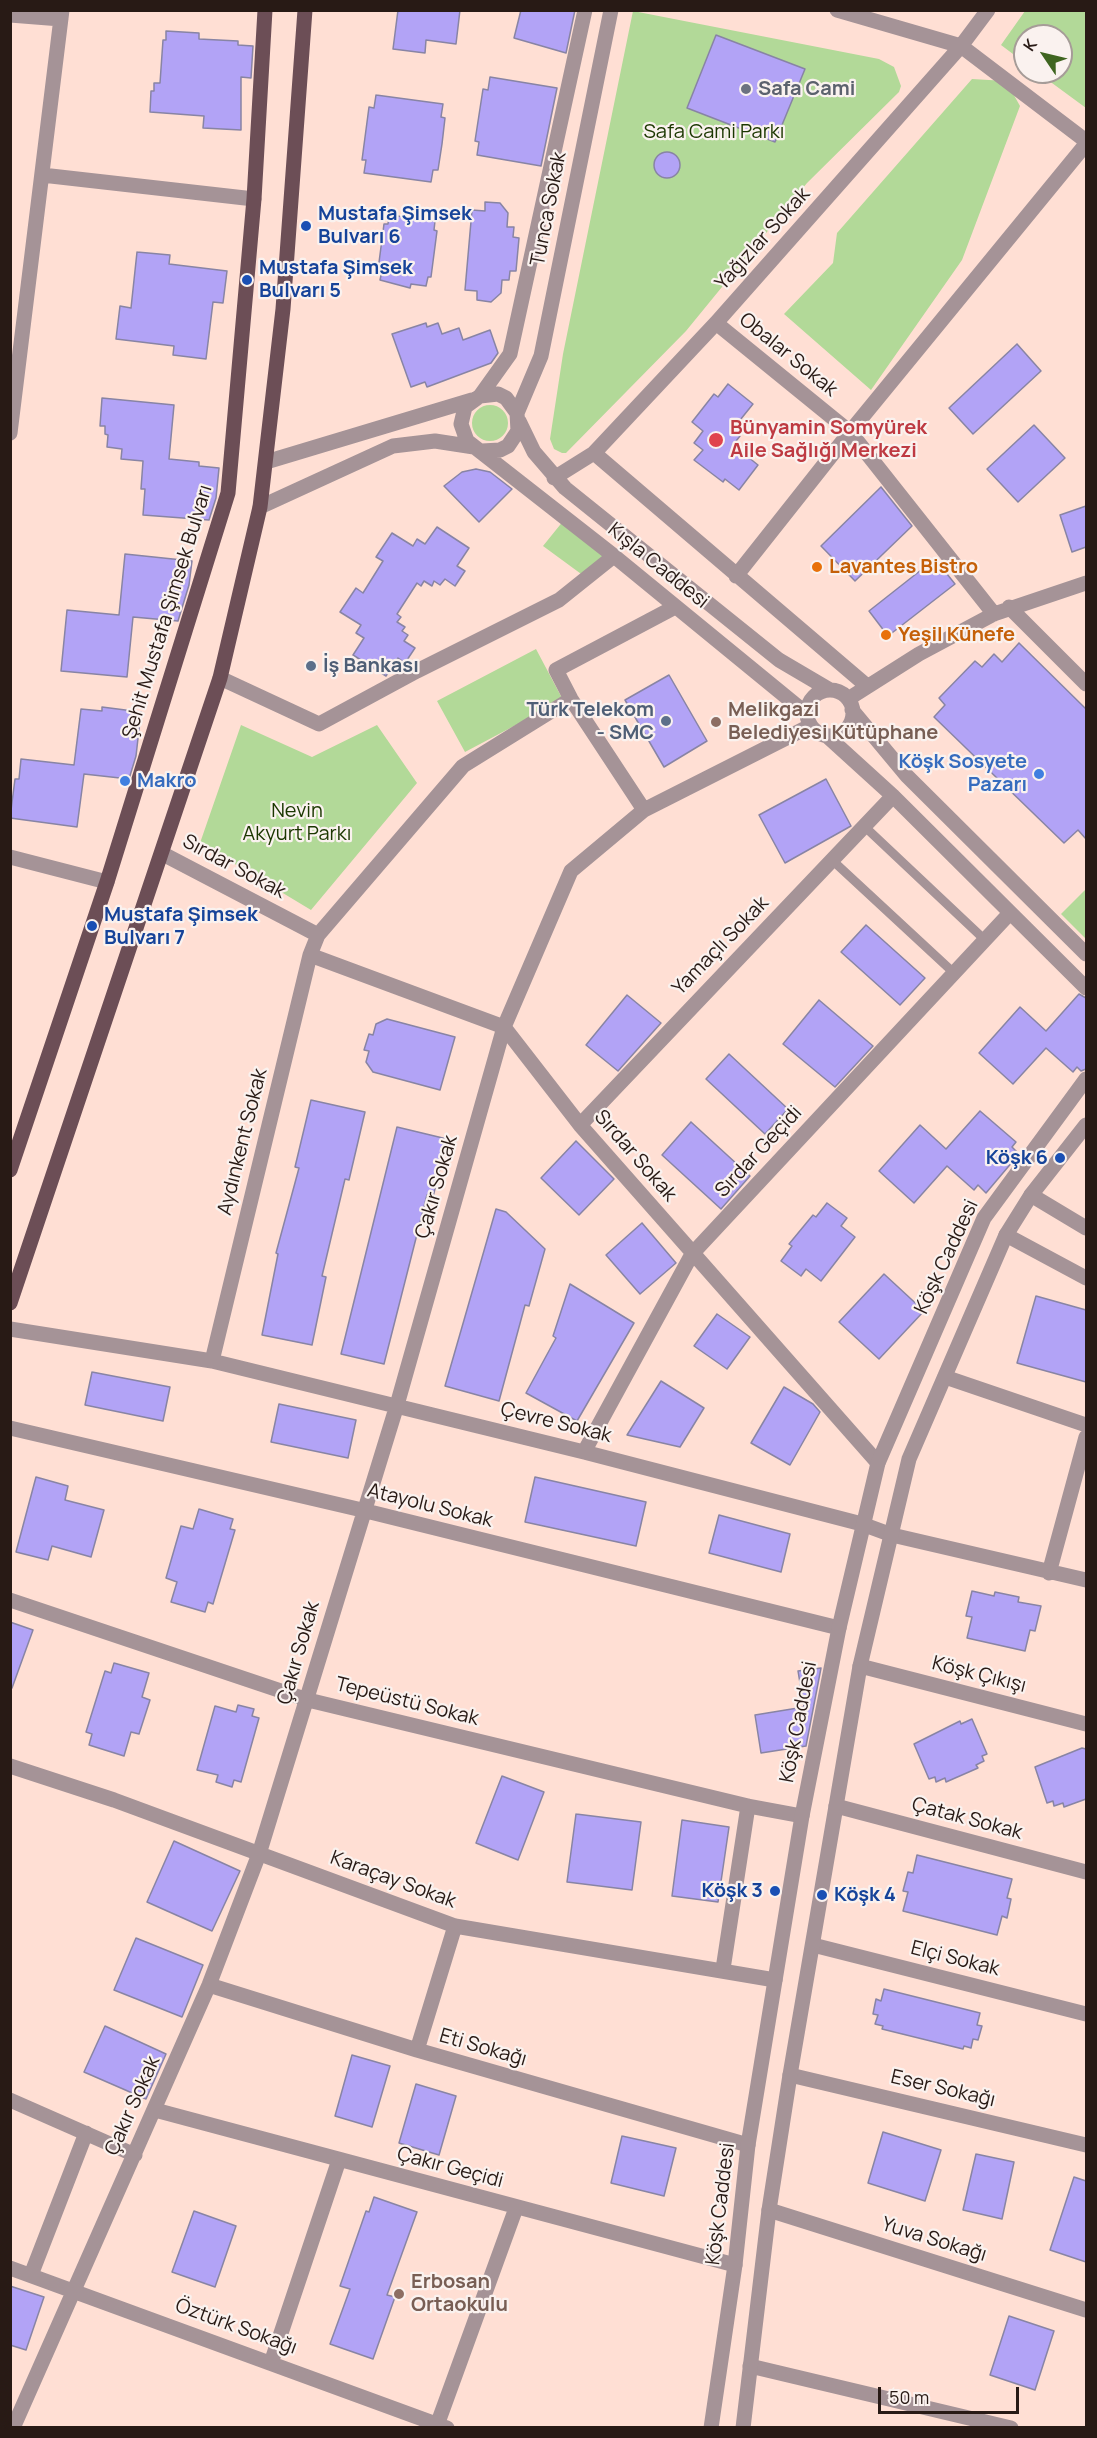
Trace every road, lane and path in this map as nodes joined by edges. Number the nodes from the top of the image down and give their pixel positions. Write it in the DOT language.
graph roads {
  1 [pos="265,10"];
  2 [pos="305,10"];
  3 [pos="585,10"];
  4 [pos="611,10"];
  5 [pos="837,10"];
  6 [pos="988,10"];
  7 [pos="10,15"];
  8 [pos="62,15"];
  9 [pos="961,46"];
  10 [pos="1086,143"];
  11 [pos="42,175"];
  12 [pos="254,199"];
  13 [pos="18,312"];
  14 [pos="716,323"];
  15 [pos="476,398"];
  16 [pos="518,417"];
  17 [pos="850,432"];
  18 [pos="10,433"];
  19 [pos="478,449"];
  20 [pos="594,453"];
  21 [pos="266,462"];
  22 [pos="554,478"];
  23 [pos="260,507"];
  24 [pos="614,556"];
  25 [pos="736,576"];
  26 [pos="1086,583"];
  27 [pos="675,607"];
  28 [pos="1009,607"];
  29 [pos="994,614"];
  30 [pos="220,678"];
  31 [pos="1086,684"];
  32 [pos="867,686"];
  33 [pos="830,690"];
  34 [pos="571,699"];
  35 [pos="850,705"];
  36 [pos="809,720"];
  37 [pos="828,736"];
  38 [pos="893,796"];
  39 [pos="644,810"];
  40 [pos="864,826"];
  41 [pos="163,854"];
  42 [pos="10,857"];
  43 [pos="832,860"];
  44 [pos="107,882"];
  45 [pos="1010,913"];
  46 [pos="318,935"];
  47 [pos="985,940"];
  48 [pos="1086,954"];
  49 [pos="310,955"];
  50 [pos="954,973"];
  51 [pos="1086,988"];
  52 [pos="504,1027"];
  53 [pos="1086,1079"];
  54 [pos="580,1125"];
  55 [pos="1086,1125"];
  56 [pos="10,1170"];
  57 [pos="1031,1195"];
  58 [pos="1086,1228"];
  59 [pos="1006,1235"];
  60 [pos="692,1254"];
  61 [pos="1086,1278"];
  62 [pos="10,1303"];
  63 [pos="10,1329"];
  64 [pos="212,1361"];
  65 [pos="945,1377"];
  66 [pos="397,1405"];
  67 [pos="1086,1425"];
  68 [pos="10,1428"];
  69 [pos="1086,1437"];
  70 [pos="584,1452"];
  71 [pos="878,1463"];
  72 [pos="362,1510"];
  73 [pos="862,1524"];
  74 [pos="892,1535"];
  75 [pos="1049,1573"];
  76 [pos="1086,1580"];
  77 [pos="10,1600"];
  78 [pos="839,1628"];
  79 [pos="860,1666"];
  80 [pos="308,1700"];
  81 [pos="1086,1724"];
  82 [pos="10,1766"];
  83 [pos="748,1806"];
  84 [pos="836,1806"];
  85 [pos="802,1816"];
  86 [pos="259,1854"];
  87 [pos="1086,1872"];
  88 [pos="455,1926"];
  89 [pos="813,1945"];
  90 [pos="723,1969"];
  91 [pos="776,1980"];
  92 [pos="209,1985"];
  93 [pos="1086,2014"];
  94 [pos="417,2050"];
  95 [pos="790,2075"];
  96 [pos="10,2100"];
  97 [pos="155,2110"];
  98 [pos="86,2133"];
  99 [pos="748,2145"];
  100 [pos="1086,2145"];
  101 [pos="135,2155"];
  102 [pos="339,2160"];
  103 [pos="516,2208"];
  104 [pos="769,2210"];
  105 [pos="735,2265"];
  106 [pos="10,2268"];
  107 [pos="31,2275"];
  108 [pos="74,2290"];
  109 [pos="1086,2310"];
  110 [pos="271,2363"];
  111 [pos="750,2366"];
  112 [pos="440,2426"];
  113 [pos="13,2427"];
  114 [pos="711,2427"];
  115 [pos="743,2427"];
  116 [pos="1011,2427"];
  1 -- 12 [label="main road, Şehit Mustafa Şimsek Bulvarı"];
  2 -- 21 [label="main road"];
  3 -- 15 [label="street, Tunca Sokak"];
  4 -- 16 [label="street, Tunca Sokak"];
  5 -- 9 [label="street"];
  6 -- 9 [label="street, Yağızlar Sokak"];
  7 -- 8 [label="street"];
  8 -- 11 [label="street"];
  9 -- 10 [label="street"];
  9 -- 14 [label="street, Yağızlar Sokak"];
  10 -- 17 [label="street"];
  11 -- 12 [label="street"];
  11 -- 13 [label="street"];
  12 -- 44 [label="main road, Şehit Mustafa Şimsek Bulvarı"];
  13 -- 18 [label="street"];
  14 -- 17 [label="street, Obalar Sokak"];
  14 -- 20 [label="street, Yağızlar Sokak"];
  15 -- 16 [label="street"];
  15 -- 19 [label="street"];
  15 -- 21 [label="street"];
  16 -- 19 [label="street"];
  16 -- 22 [label="street, Kışla Caddesi"];
  17 -- 25 [label="street"];
  17 -- 29 [label="street, Obalar Sokak"];
  19 -- 23 [label="street"];
  19 -- 24 [label="street, Kışla Caddesi"];
  20 -- 22 [label="street, Yağızlar Sokak"];
  20 -- 25 [label="street"];
  21 -- 23 [label="main road"];
  22 -- 33 [label="street, Kışla Caddesi"];
  23 -- 30 [label="main road"];
  24 -- 27 [label="street, Kışla Caddesi"];
  24 -- 30 [label="street"];
  25 -- 32 [label="street"];
  26 -- 28 [label="street"];
  27 -- 34 [label="street"];
  27 -- 36 [label="street, Kışla Caddesi"];
  28 -- 29 [label="street"];
  28 -- 31 [label="street"];
  29 -- 32 [label="street"];
  30 -- 41 [label="main road"];
  32 -- 35 [label="street"];
  33 -- 35 [label="street"];
  33 -- 36 [label="street"];
  34 -- 39 [label="street"];
  34 -- 46 [label="street, Aydınkent Sokak"];
  35 -- 37 [label="street"];
  35 -- 48 [label="street"];
  36 -- 37 [label="street"];
  36 -- 39 [label="street"];
  37 -- 38 [label="street"];
  38 -- 40 [label="street, Yamaçlı Sokak"];
  38 -- 45 [label="street"];
  39 -- 52 [label="street, Çakır Sokak"];
  40 -- 43 [label="street, Yamaçlı Sokak"];
  40 -- 47 [label="lane"];
  41 -- 46 [label="street, Sırdar Sokak"];
  41 -- 62 [label="main road"];
  42 -- 44 [label="street"];
  43 -- 50 [label="lane"];
  43 -- 54 [label="street, Yamaçlı Sokak"];
  44 -- 56 [label="main road, Şehit Mustafa Şimsek Bulvarı"];
  45 -- 47 [label="street, Sırdar Geçidi"];
  45 -- 51 [label="street"];
  46 -- 49 [label="street, Aydınkent Sokak"];
  47 -- 50 [label="street, Sırdar Geçidi"];
  49 -- 52 [label="street"];
  49 -- 64 [label="street, Aydınkent Sokak"];
  50 -- 60 [label="street, Sırdar Geçidi"];
  52 -- 54 [label="street, Sırdar Sokak"];
  52 -- 66 [label="street, Çakır Sokak"];
  53 -- 71 [label="street, Köşk Caddesi"];
  54 -- 60 [label="street, Sırdar Sokak"];
  55 -- 57 [label="street"];
  57 -- 58 [label="street"];
  57 -- 59 [label="street"];
  59 -- 61 [label="street"];
  59 -- 65 [label="street"];
  60 -- 70 [label="street, Sırdar Geçidi"];
  60 -- 71 [label="street, Sırdar Sokak"];
  63 -- 64 [label="street, Çevre Sokak"];
  64 -- 66 [label="street, Çevre Sokak"];
  65 -- 67 [label="street"];
  65 -- 74 [label="street"];
  66 -- 70 [label="street, Çevre Sokak"];
  66 -- 72 [label="street, Çakır Sokak"];
  68 -- 72 [label="street, Atayolu Sokak"];
  69 -- 75 [label="street"];
  70 -- 73 [label="street, Çevre Sokak"];
  71 -- 73 [label="street, Köşk Caddesi"];
  72 -- 78 [label="street, Atayolu Sokak"];
  72 -- 80 [label="street, Çakır Sokak"];
  73 -- 74 [label="street, Çevre Sokak"];
  73 -- 78 [label="street, Köşk Caddesi"];
  74 -- 75 [label="street, Çevre Sokak"];
  74 -- 79 [label="street"];
  75 -- 76 [label="street, Çevre Sokak"];
  77 -- 80 [label="street, Tepeüstü Sokak"];
  78 -- 85 [label="street, Köşk Caddesi"];
  79 -- 81 [label="street, Köşk Çıkışı"];
  79 -- 84 [label="street"];
  80 -- 83 [label="street, Tepeüstü Sokak"];
  80 -- 86 [label="street, Çakır Sokak"];
  82 -- 86 [label="street, Karaçay Sokak"];
  83 -- 85 [label="street, Tepeüstü Sokak"];
  83 -- 90 [label="street"];
  84 -- 87 [label="street, Çatak Sokak"];
  84 -- 89 [label="street"];
  85 -- 91 [label="street, Köşk Caddesi"];
  86 -- 88 [label="street, Karaçay Sokak"];
  86 -- 92 [label="street, Çakır Sokak"];
  88 -- 90 [label="street, Karaçay Sokak"];
  88 -- 94 [label="street"];
  89 -- 93 [label="street, Elçi Sokak"];
  89 -- 95 [label="street"];
  90 -- 91 [label="street, Karaçay Sokak"];
  91 -- 99 [label="street, Köşk Caddesi"];
  92 -- 94 [label="street, Eti Sokağı"];
  92 -- 97 [label="street, Çakır Sokak"];
  94 -- 99 [label="street, Eti Sokağı"];
  95 -- 100 [label="street, Eser Sokağı"];
  95 -- 104 [label="street"];
  96 -- 98 [label="street"];
  97 -- 101 [label="street, Çakır Sokak"];
  97 -- 102 [label="street, Çakır Geçidi"];
  98 -- 101 [label="street"];
  98 -- 107 [label="street"];
  99 -- 105 [label="street, Köşk Caddesi"];
  101 -- 108 [label="street, Çakır Sokak"];
  102 -- 103 [label="street, Çakır Geçidi"];
  102 -- 110 [label="street"];
  103 -- 105 [label="street, Çakır Geçidi"];
  103 -- 112 [label="street"];
  104 -- 109 [label="street, Yuva Sokağı"];
  104 -- 111 [label="street"];
  105 -- 114 [label="street, Köşk Caddesi"];
  106 -- 107 [label="street, Öztürk Sokağı"];
  107 -- 108 [label="street, Öztürk Sokağı"];
  108 -- 110 [label="street, Öztürk Sokağı"];
  108 -- 113 [label="street, Çakır Sokak"];
  110 -- 112 [label="street, Öztürk Sokağı"];
  111 -- 115 [label="street"];
  111 -- 116 [label="street"];
}
